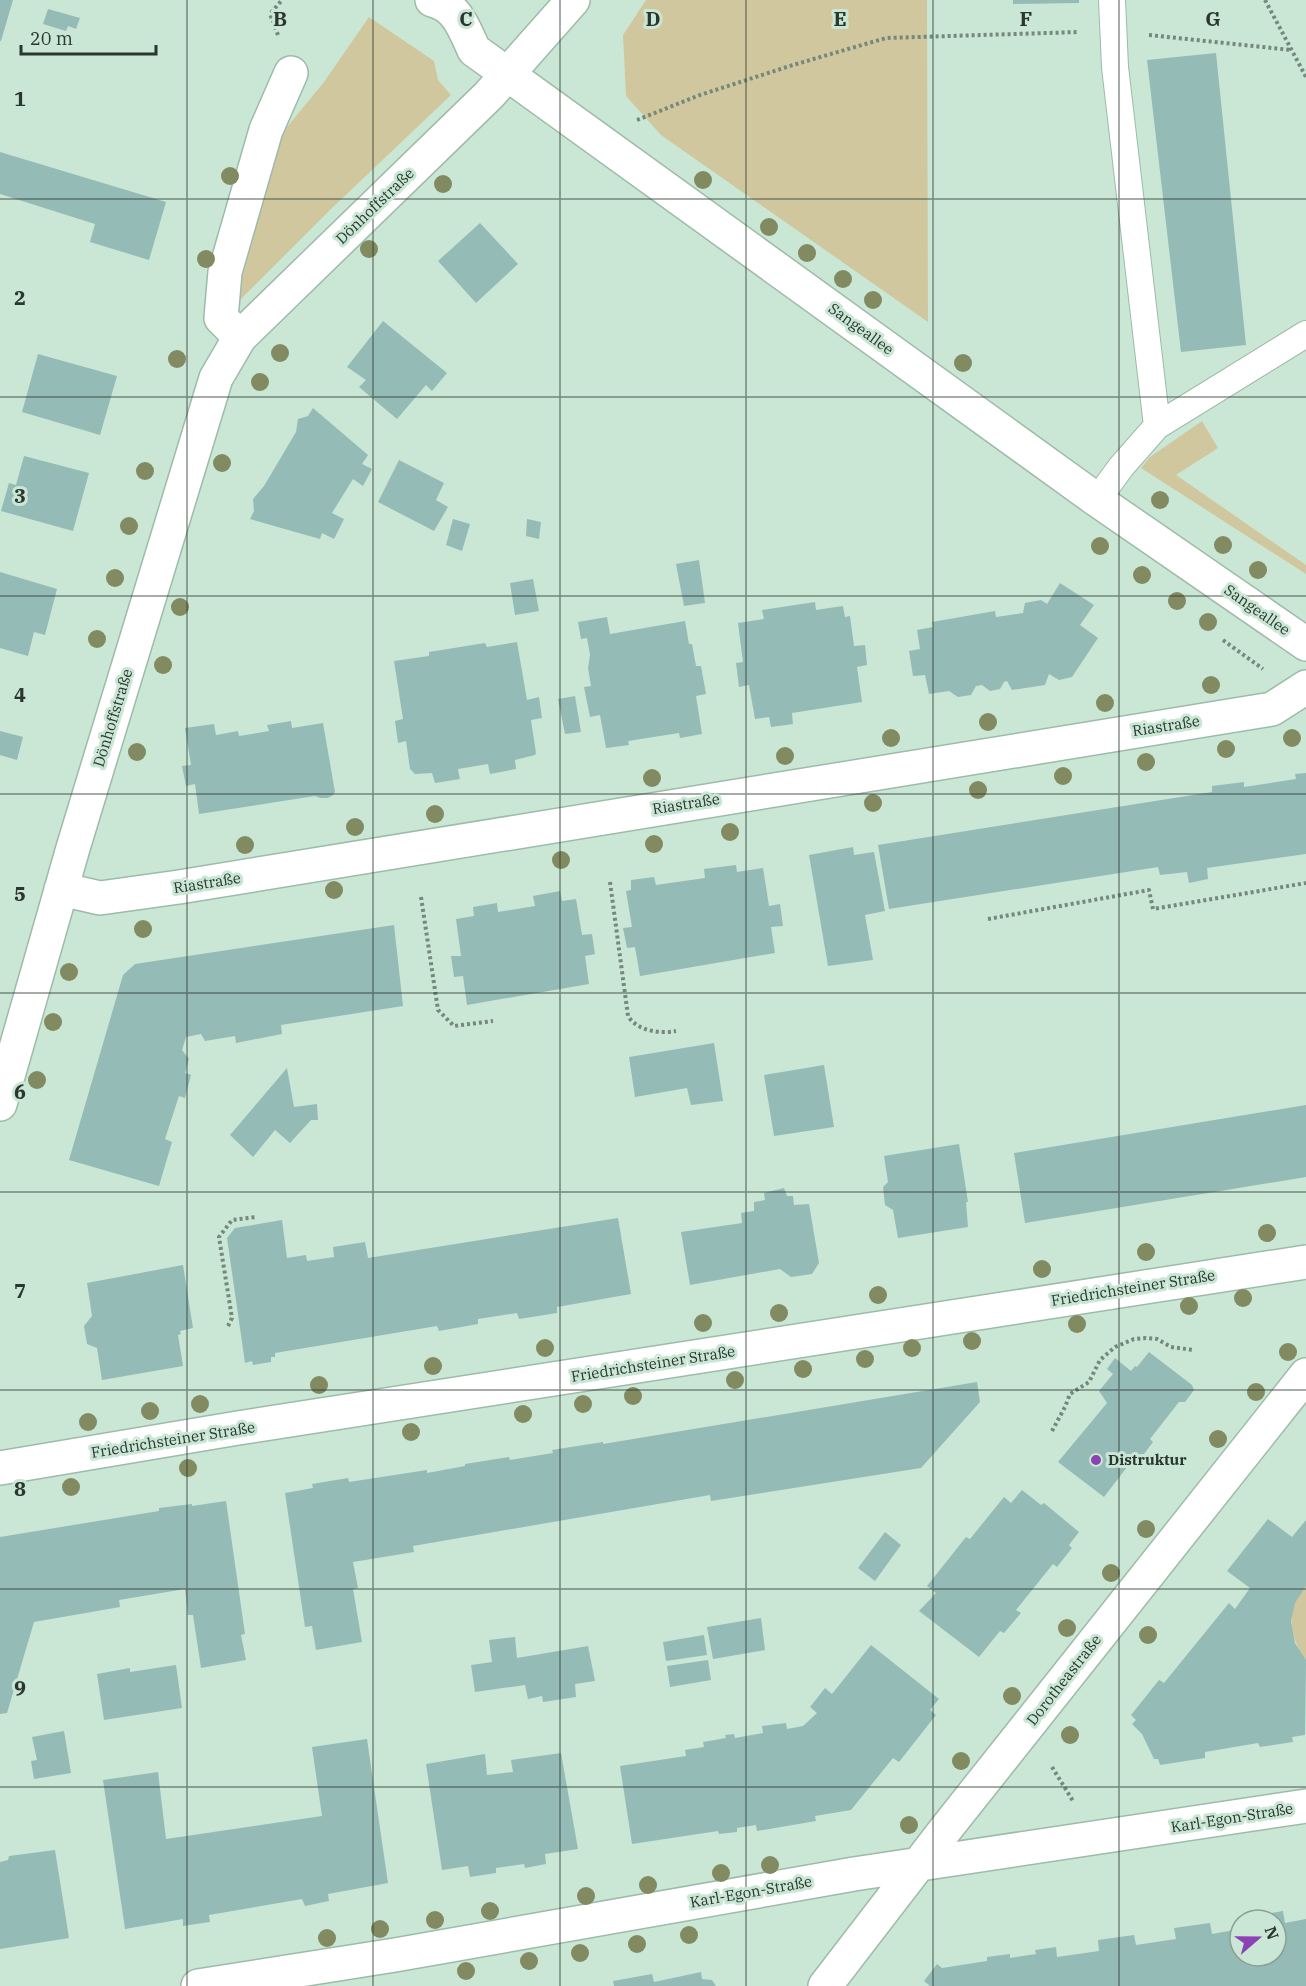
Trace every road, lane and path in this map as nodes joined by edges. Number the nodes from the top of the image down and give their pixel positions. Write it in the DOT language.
graph roads {
  1 [pos="282,0"];
  2 [pos="432,0"];
  3 [pos="573,0"];
  4 [pos="1112,0"];
  5 [pos="1265,0"];
  6 [pos="270,15"];
  7 [pos="886,38"];
  8 [pos="291,73"];
  9 [pos="508,74"];
  10 [pos="1306,77"];
  11 [pos="663,109"];
  12 [pos="1306,334"];
  13 [pos="240,337"];
  14 [pos="1156,426"];
  15 [pos="1097,500"];
  16 [pos="1306,644"];
  17 [pos="1306,687"];
  18 [pos="610,882"];
  19 [pos="1306,882"];
  20 [pos="61,889"];
  21 [pos="421,897"];
  22 [pos="988,919"];
  23 [pos="493,1021"];
  24 [pos="676,1031"];
  25 [pos="0,1104"];
  26 [pos="256,1217"];
  27 [pos="1306,1262"];
  28 [pos="228,1326"];
  29 [pos="1193,1350"];
  30 [pos="1306,1375"];
  31 [pos="1052,1431"];
  32 [pos="0,1468"];
  33 [pos="1052,1767"];
  34 [pos="1306,1806"];
  35 [pos="1078,1809"];
  36 [pos="918,1864"];
  37 [pos="198,1986"];
  38 [pos="825,1986"];
  1 -- 6 [label="path"];
  2 -- 9 [label="street, Sangeallee"];
  3 -- 9 [label="street, Dönhoffstraße"];
  4 -- 14 [label="lane"];
  5 -- 10 [label="path"];
  7 -- 11 [label="path"];
  8 -- 13 [label="street"];
  9 -- 13 [label="street, Dönhoffstraße"];
  9 -- 15 [label="street, Sangeallee"];
  12 -- 14 [label="lane"];
  13 -- 20 [label="street, Dönhoffstraße"];
  14 -- 15 [label="lane"];
  15 -- 16 [label="street, Sangeallee"];
  17 -- 20 [label="street, Riastraße"];
  18 -- 24 [label="path"];
  19 -- 22 [label="path"];
  20 -- 25 [label="street, Dönhoffstraße"];
  21 -- 23 [label="path"];
  26 -- 28 [label="path"];
  27 -- 32 [label="street, Friedrichsteiner Straße"];
  29 -- 31 [label="path"];
  30 -- 36 [label="street, Dorotheastraße"];
  33 -- 35 [label="path"];
  34 -- 36 [label="street, Karl-Egon-Straße"];
  36 -- 37 [label="street, Karl-Egon-Straße"];
  36 -- 38 [label="street, Dorotheastraße"];
}
